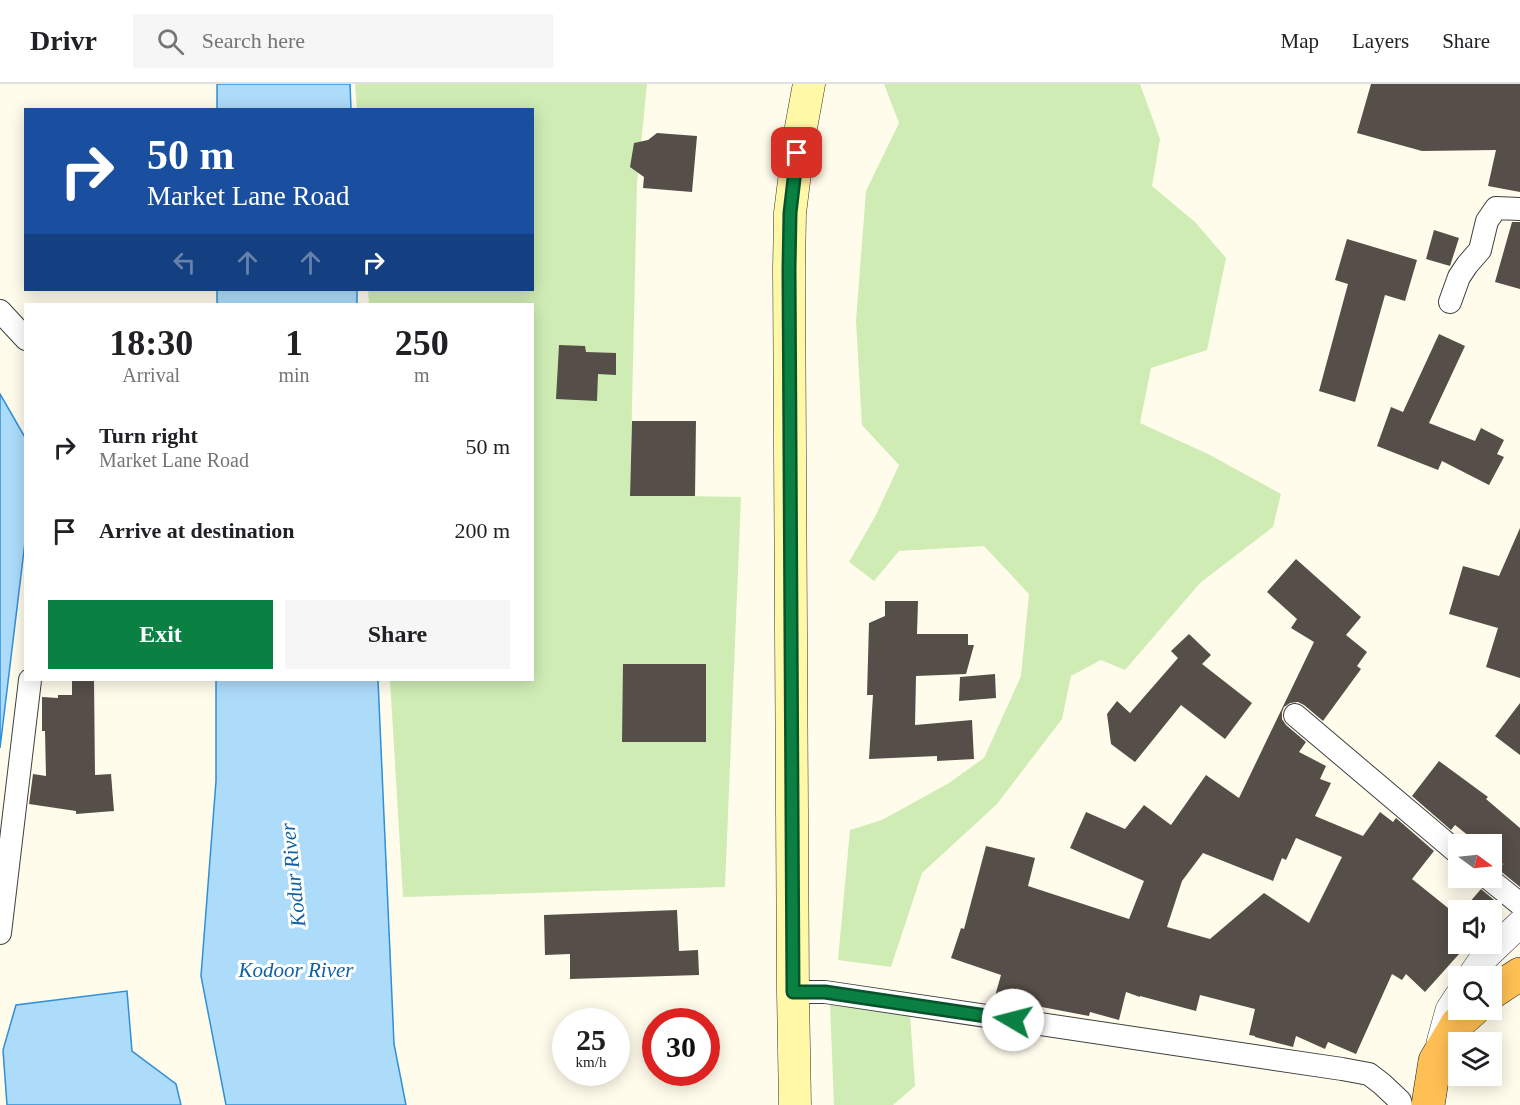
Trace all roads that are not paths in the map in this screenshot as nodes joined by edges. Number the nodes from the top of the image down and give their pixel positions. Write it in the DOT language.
graph roads {
  1 [pos="809,84"];
  2 [pos="1520,209"];
  3 [pos="1450,302"];
  4 [pos="0,311"];
  5 [pos="24,337"];
  6 [pos="30,681"];
  7 [pos="1295,715"];
  8 [pos="1448,844"];
  9 [pos="1500,888"];
  10 [pos="1520,904"];
  11 [pos="1520,924"];
  12 [pos="0,933"];
  13 [pos="1478,966"];
  14 [pos="1520,974"];
  15 [pos="1502,986"];
  16 [pos="793,992"];
  17 [pos="1448,1014"];
  18 [pos="1462,1020"];
  19 [pos="1435,1061"];
  20 [pos="795,1105"];
  21 [pos="1401,1105"];
  22 [pos="1428,1105"];
  1 -- 16 [label="main road"];
  2 -- 3 [label="street"];
  4 -- 5 [label="street"];
  6 -- 12 [label="street"];
  7 -- 8 [label="street"];
  9 -- 10 [label="street"];
  11 -- 13 [label="street"];
  14 -- 15 [label="highway"];
  16 -- 20 [label="main road"];
  16 -- 21 [label="street"];
  17 -- 19 [label="street"];
  18 -- 19 [label="highway"];
  19 -- 22 [label="highway"];
}
